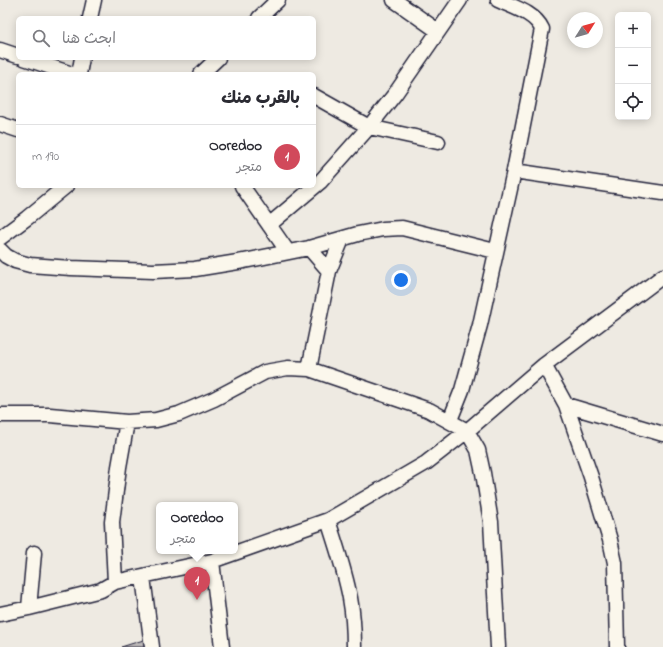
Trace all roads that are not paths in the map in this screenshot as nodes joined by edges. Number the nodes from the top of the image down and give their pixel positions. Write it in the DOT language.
graph roads {
  1 [pos="94,0"];
  2 [pos="278,0"];
  3 [pos="394,0"];
  4 [pos="460,0"];
  5 [pos="498,0"];
  6 [pos="90,16"];
  7 [pos="261,16"];
  8 [pos="438,31"];
  9 [pos="0,50"];
  10 [pos="16,55"];
  11 [pos="30,60"];
  12 [pos="82,60"];
  13 [pos="216,60"];
  14 [pos="66,72"];
  15 [pos="79,72"];
  16 [pos="203,72"];
  17 [pos="316,97"];
  18 [pos="0,124"];
  19 [pos="369,127"];
  20 [pos="16,129"];
  21 [pos="438,142"];
  22 [pos="514,171"];
  23 [pos="316,185"];
  24 [pos="64,188"];
  25 [pos="243,188"];
  26 [pos="313,188"];
  27 [pos="663,193"];
  28 [pos="269,225"];
  29 [pos="0,238"];
  30 [pos="342,239"];
  31 [pos="309,248"];
  32 [pos="0,250"];
  33 [pos="495,251"];
  34 [pos="288,252"];
  35 [pos="329,271"];
  36 [pos="663,276"];
  37 [pos="544,365"];
  38 [pos="309,369"];
  39 [pos="566,405"];
  40 [pos="0,415"];
  41 [pos="450,420"];
  42 [pos="127,422"];
  43 [pos="467,430"];
  44 [pos="663,434"];
  45 [pos="328,520"];
  46 [pos="34,552"];
  47 [pos="238,552"];
  48 [pos="232,554"];
  49 [pos="212,561"];
  50 [pos="143,576"];
  51 [pos="115,582"];
  52 [pos="29,608"];
  53 [pos="0,614"];
  54 [pos="152,647"];
  55 [pos="222,647"];
  56 [pos="354,647"];
  57 [pos="498,647"];
  58 [pos="617,647"];
  1 -- 6 [label="street"];
  2 -- 7 [label="street"];
  3 -- 8 [label="street"];
  4 -- 8 [label="street"];
  5 -- 22 [label="street"];
  8 -- 19 [label="street"];
  9 -- 10 [label="street"];
  11 -- 14 [label="street"];
  12 -- 15 [label="street"];
  13 -- 16 [label="street"];
  17 -- 19 [label="street"];
  18 -- 20 [label="street"];
  19 -- 21 [label="street"];
  19 -- 23 [label="street"];
  22 -- 27 [label="street"];
  22 -- 33 [label="street"];
  24 -- 29 [label="street"];
  25 -- 28 [label="street"];
  26 -- 28 [label="street"];
  28 -- 34 [label="street"];
  30 -- 31 [label="street"];
  30 -- 33 [label="street"];
  30 -- 35 [label="street"];
  31 -- 34 [label="street"];
  31 -- 35 [label="street"];
  32 -- 34 [label="street"];
  33 -- 41 [label="street"];
  35 -- 38 [label="street"];
  36 -- 37 [label="street"];
  37 -- 39 [label="street"];
  37 -- 43 [label="street"];
  38 -- 41 [label="street"];
  38 -- 42 [label="street"];
  39 -- 44 [label="street"];
  39 -- 58 [label="street"];
  40 -- 42 [label="street"];
  41 -- 43 [label="street"];
  42 -- 51 [label="street"];
  43 -- 45 [label="street"];
  43 -- 57 [label="street"];
  45 -- 47 [label="street"];
  45 -- 56 [label="street"];
  46 -- 52 [label="street"];
  48 -- 49 [label="street"];
  49 -- 50 [label="street"];
  49 -- 55 [label="street"];
  50 -- 51 [label="street"];
  50 -- 54 [label="street"];
  51 -- 52 [label="street"];
  52 -- 53 [label="street"];
}
